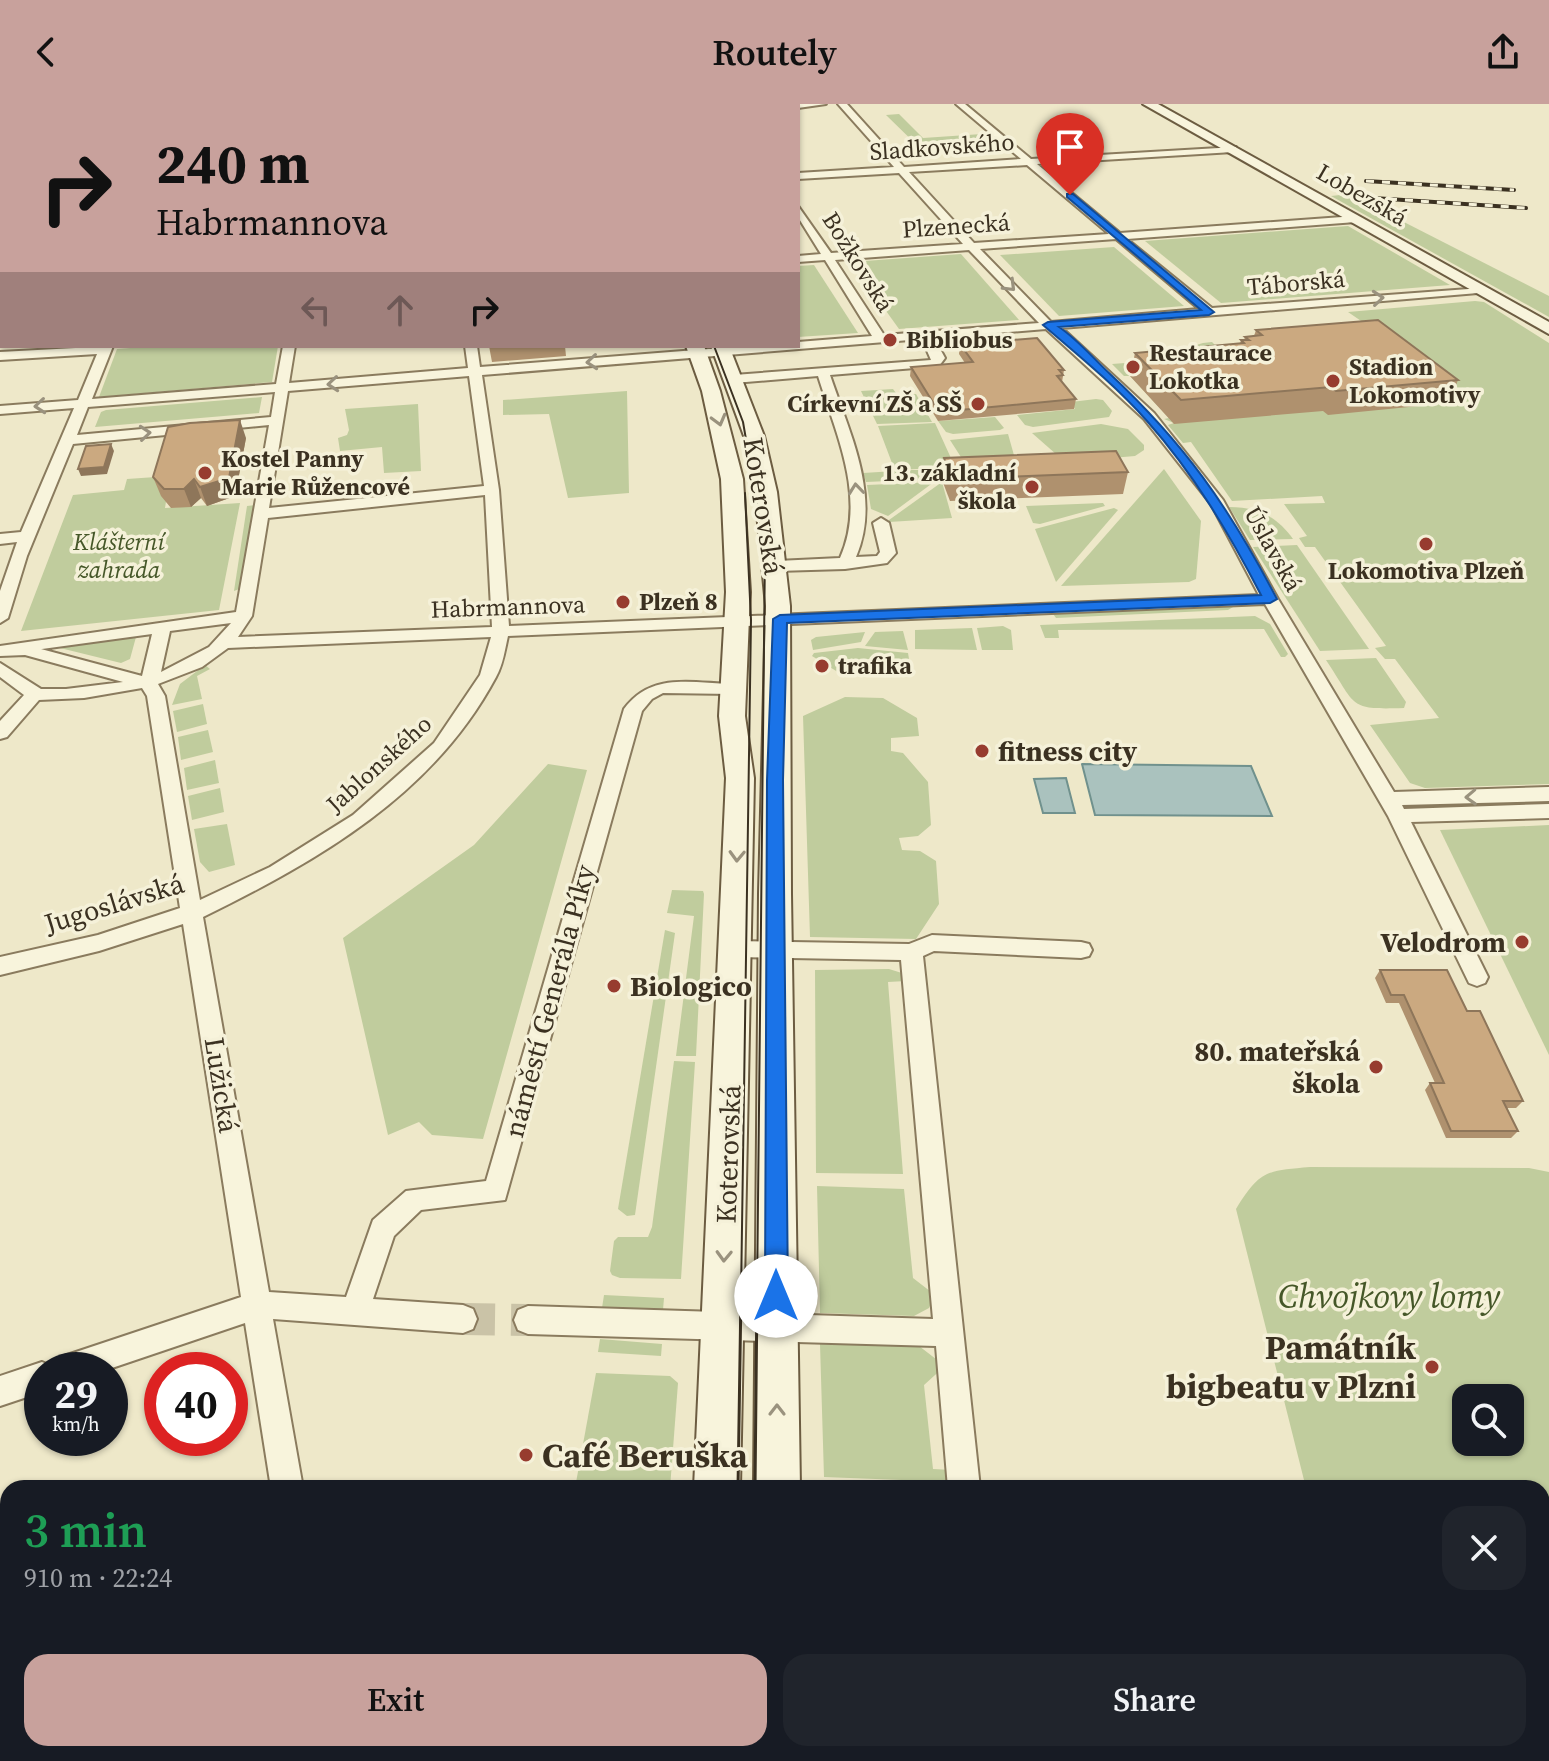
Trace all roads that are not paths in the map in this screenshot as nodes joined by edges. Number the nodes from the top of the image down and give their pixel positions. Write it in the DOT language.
graph roads {
  1 [pos="822,104"];
  2 [pos="842,104"];
  3 [pos="960,104"];
  4 [pos="1149,104"];
  5 [pos="800,105"];
  6 [pos="1233,149"];
  7 [pos="1029,162"];
  8 [pos="902,171"];
  9 [pos="800,176"];
  10 [pos="800,212"];
  11 [pos="1356,219"];
  12 [pos="1118,236"];
  13 [pos="971,246"];
  14 [pos="829,257"];
  15 [pos="800,259"];
  16 [pos="1478,290"];
  17 [pos="1209,312"];
  18 [pos="1048,325"];
  19 [pos="1549,329"];
  20 [pos="926,335"];
  21 [pos="880,339"];
  22 [pos="800,346"];
  23 [pos="106,348"];
  24 [pos="289,348"];
  25 [pos="471,348"];
  26 [pos="746,348"];
  27 [pos="721,349"];
  28 [pos="696,350"];
  29 [pos="0,356"];
  30 [pos="473,372"];
  31 [pos="823,372"];
  32 [pos="734,379"];
  33 [pos="284,388"];
  34 [pos="80,404"];
  35 [pos="0,410"];
  36 [pos="278,420"];
  37 [pos="67,440"];
  38 [pos="492,490"];
  39 [pos="259,514"];
  40 [pos="881,523"];
  41 [pos="28,536"];
  42 [pos="0,539"];
  43 [pos="845,564"];
  44 [pos="777,566"];
  45 [pos="1270,599"];
  46 [pos="244,616"];
  47 [pos="0,618"];
  48 [pos="780,619"];
  49 [pos="736,621"];
  50 [pos="162,628"];
  51 [pos="501,631"];
  52 [pos="227,643"];
  53 [pos="25,650"];
  54 [pos="0,651"];
  55 [pos="0,668"];
  56 [pos="149,684"];
  57 [pos="732,689"];
  58 [pos="35,693"];
  59 [pos="0,733"];
  60 [pos="1549,794"];
  61 [pos="1393,807"];
  62 [pos="1549,811"];
  63 [pos="243,888"];
  64 [pos="194,912"];
  65 [pos="734,949"];
  66 [pos="776,950"];
  67 [pos="1081,950"];
  68 [pos="911,952"];
  69 [pos="0,966"];
  70 [pos="1477,977"];
  71 [pos="258,1305"];
  72 [pos="355,1312"];
  73 [pos="463,1319"];
  74 [pos="528,1320"];
  75 [pos="722,1326"];
  76 [pos="776,1327"];
  77 [pos="949,1333"];
  78 [pos="118,1352"];
  79 [pos="24,1383"];
  80 [pos="0,1391"];
  81 [pos="286,1480"];
  82 [pos="717,1480"];
  83 [pos="777,1480"];
  84 [pos="963,1480"];
  1 -- 5 [label="street"];
  2 -- 8 [label="street, Úslavská"];
  3 -- 7 [label="street"];
  4 -- 6 [label="street, Lobezská"];
  6 -- 7 [label="street, Sladkovského"];
  6 -- 11 [label="street, Lobezská"];
  7 -- 8 [label="street, Sladkovského"];
  7 -- 12 [label="street"];
  8 -- 9 [label="street, Sladkovského"];
  8 -- 13 [label="street, Úslavská"];
  10 -- 14 [label="street, Božkovská"];
  11 -- 12 [label="street, Plzenecká"];
  11 -- 16 [label="street, Lobezská"];
  12 -- 13 [label="street, Plzenecká"];
  12 -- 17 [label="street"];
  13 -- 14 [label="street, Plzenecká"];
  13 -- 18 [label="street, Úslavská, one-way"];
  14 -- 15 [label="street, Plzenecká"];
  14 -- 21 [label="street, Božkovská"];
  17 -- 16 [label="street, Táborská, one-way"];
  16 -- 19 [label="street, Lobezská"];
  17 -- 18 [label="street, Táborská"];
  18 -- 20 [label="street, Táborská"];
  18 -- 45 [label="street, Úslavská"];
  20 -- 21 [label="street, Táborská"];
  20 -- 31 [label="street"];
  21 -- 22 [label="street, Táborská"];
  23 -- 29 [label="street"];
  23 -- 34 [label="street"];
  24 -- 33 [label="street"];
  25 -- 30 [label="street, Jablonského"];
  26 -- 27 [label="street, Táborská"];
  27 -- 28 [label="street, Táborská"];
  27 -- 32 [label="street, Koterovská"];
  28 -- 30 [label="street, Táborská, one-way"];
  28 -- 49 [label="street, Koterovská, one-way"];
  30 -- 33 [label="street, Táborská, one-way"];
  30 -- 38 [label="street, Jablonského"];
  31 -- 32 [label="street"];
  43 -- 31 [label="street, one-way"];
  32 -- 44 [label="street, Koterovská"];
  33 -- 34 [label="street, Táborská"];
  33 -- 36 [label="street"];
  34 -- 35 [label="street, Táborská, one-way"];
  34 -- 37 [label="street"];
  37 -- 36 [label="street, one-way"];
  36 -- 39 [label="street"];
  37 -- 41 [label="street"];
  38 -- 39 [label="street"];
  38 -- 51 [label="street, Jablonského"];
  39 -- 46 [label="street"];
  40 -- 43 [label="street"];
  41 -- 42 [label="street"];
  41 -- 47 [label="street"];
  43 -- 44 [label="street"];
  44 -- 48 [label="street, Koterovská"];
  45 -- 48 [label="street, Habrmannova"];
  45 -- 61 [label="street, Úslavská"];
  46 -- 50 [label="street"];
  46 -- 52 [label="street"];
  48 -- 49 [label="street, Habrmannova"];
  48 -- 66 [label="street, Koterovská"];
  49 -- 51 [label="street, Habrmannova"];
  49 -- 57 [label="street, Koterovská"];
  50 -- 53 [label="street"];
  50 -- 56 [label="street"];
  51 -- 52 [label="street, Habrmannova"];
  51 -- 63 [label="street, Jablonského"];
  52 -- 56 [label="street"];
  53 -- 54 [label="street"];
  53 -- 56 [label="street"];
  55 -- 58 [label="street"];
  56 -- 58 [label="street"];
  56 -- 64 [label="street, Lužická"];
  57 -- 65 [label="street, Koterovská, one-way"];
  57 -- 72 [label="street, náměstí Generála Píky"];
  58 -- 59 [label="street"];
  60 -- 61 [label="street, one-way"];
  61 -- 62 [label="street"];
  61 -- 70 [label="street, Úslavská"];
  63 -- 64 [label="street, Jugoslávská"];
  64 -- 69 [label="street, Jugoslávská"];
  64 -- 71 [label="street, Lužická"];
  65 -- 66 [label="street"];
  65 -- 75 [label="street, Koterovská, one-way"];
  66 -- 68 [label="street"];
  66 -- 76 [label="street, Koterovská"];
  67 -- 68 [label="street"];
  68 -- 77 [label="street"];
  71 -- 72 [label="street"];
  71 -- 78 [label="street"];
  71 -- 81 [label="street, Lužická"];
  72 -- 73 [label="street"];
  74 -- 75 [label="street"];
  75 -- 76 [label="street"];
  75 -- 82 [label="street, Koterovská"];
  76 -- 77 [label="street"];
  83 -- 76 [label="street, Koterovská, one-way"];
  77 -- 84 [label="street"];
  79 -- 80 [label="street"];
}
